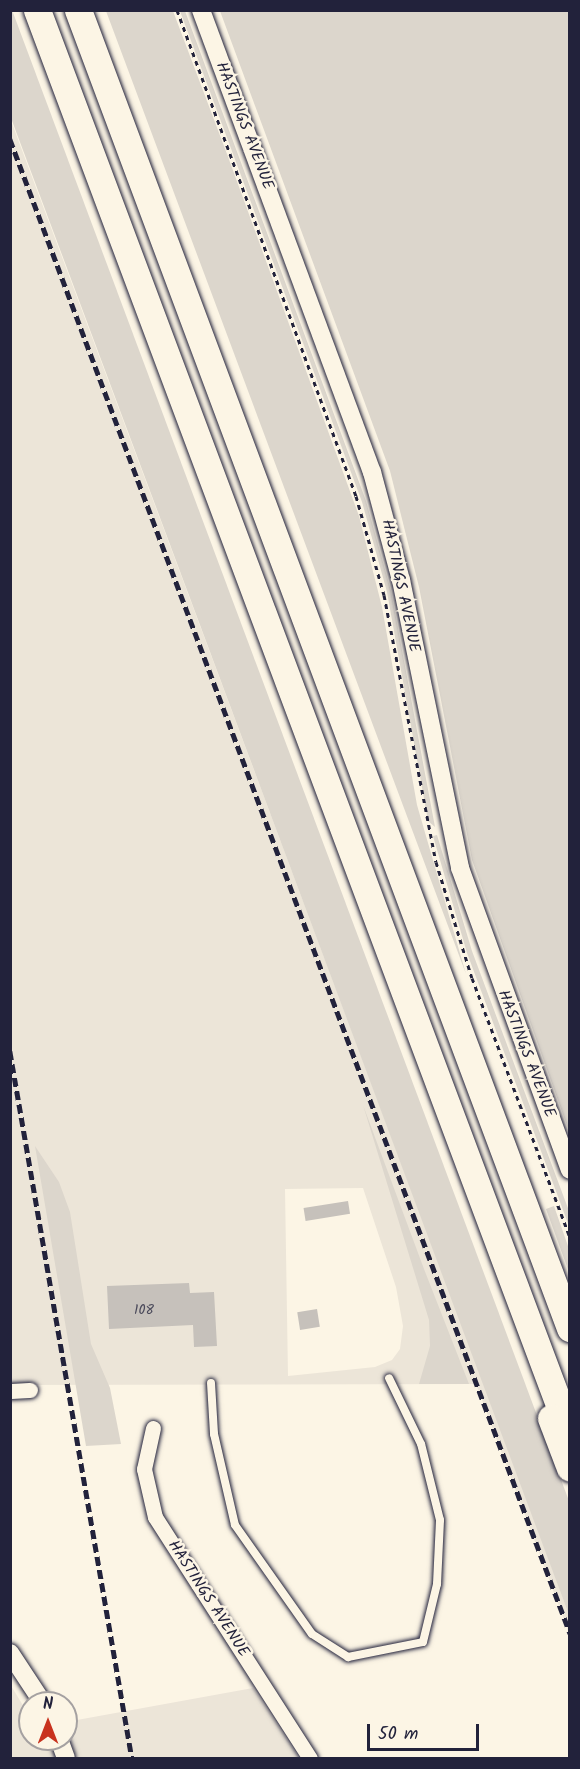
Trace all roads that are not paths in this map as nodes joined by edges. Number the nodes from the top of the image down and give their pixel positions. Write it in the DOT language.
graph roads {
  1 [pos="37,10"];
  2 [pos="78,10"];
  3 [pos="201,10"];
  4 [pos="431,1065"];
  5 [pos="570,1170"];
  6 [pos="570,1328"];
  7 [pos="388,1378"];
  8 [pos="211,1383"];
  9 [pos="30,1390"];
  10 [pos="10,1391"];
  11 [pos="153,1428"];
  12 [pos="570,1434"];
  13 [pos="570,1468"];
  14 [pos="10,1653"];
  15 [pos="36,1691"];
  16 [pos="310,1758"];
  1 -- 4 [label="highway"];
  2 -- 6 [label="highway"];
  3 -- 5 [label="street, HASTINGS AVENUE"];
  4 -- 12 [label="highway"];
  4 -- 13 [label="highway"];
  7 -- 8 [label="lane"];
  9 -- 10 [label="street"];
  11 -- 16 [label="street, HASTINGS AVENUE"];
  14 -- 15 [label="street"];
}
